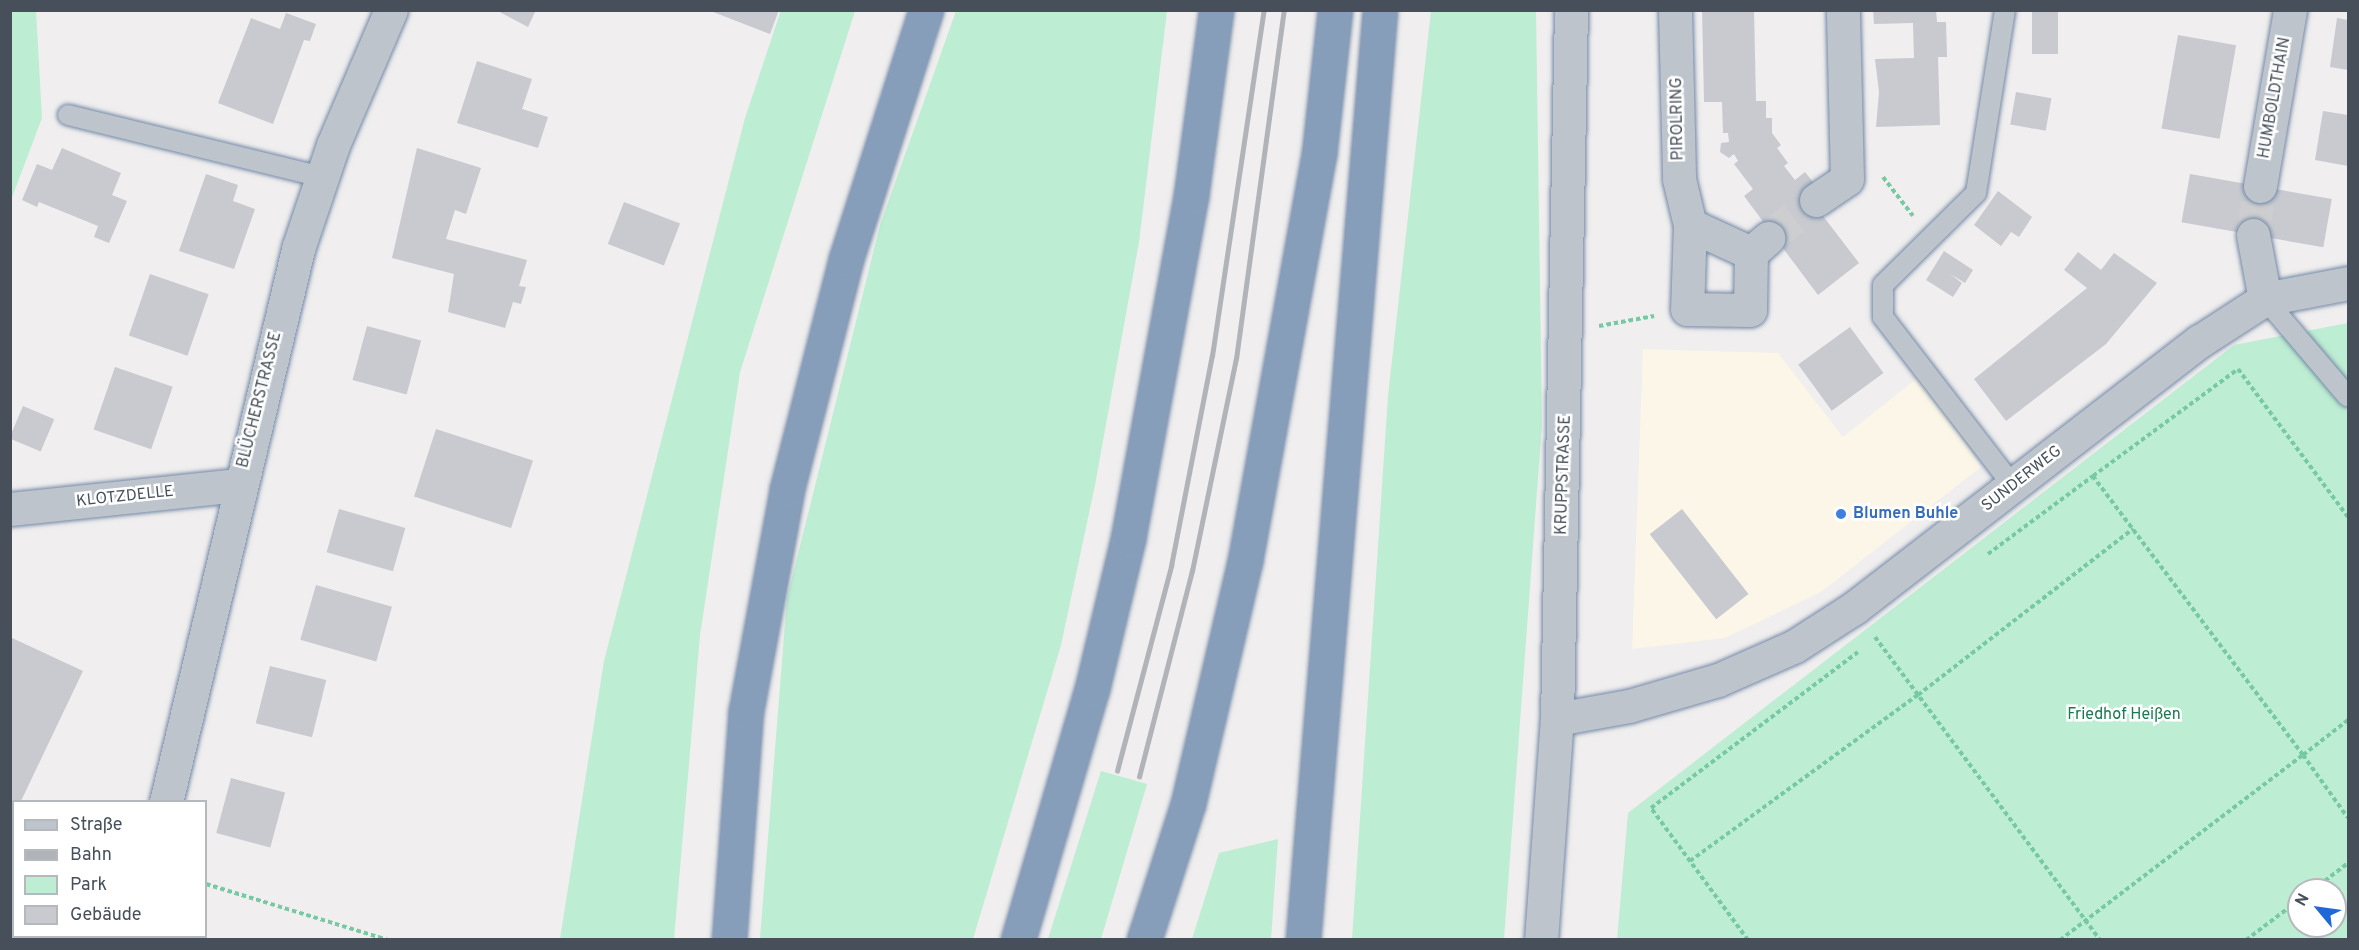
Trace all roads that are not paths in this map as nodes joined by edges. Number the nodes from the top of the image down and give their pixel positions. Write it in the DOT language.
graph roads {
  1 [pos="391,10"];
  2 [pos="927,10"];
  3 [pos="1216,10"];
  4 [pos="1335,10"];
  5 [pos="1380,10"];
  6 [pos="1571,10"];
  7 [pos="1675,10"];
  8 [pos="1843,10"];
  9 [pos="2005,10"];
  10 [pos="2290,10"];
  11 [pos="68,116"];
  12 [pos="322,177"];
  13 [pos="2260,186"];
  14 [pos="1816,200"];
  15 [pos="1690,225"];
  16 [pos="2253,235"];
  17 [pos="2349,284"];
  18 [pos="2265,299"];
  19 [pos="2349,397"];
  20 [pos="239,485"];
  21 [pos="2013,486"];
  22 [pos="10,508"];
  23 [pos="1557,719"];
  24 [pos="166,800"];
  25 [pos="729,939"];
  26 [pos="1018,939"];
  27 [pos="1144,939"];
  28 [pos="1303,939"];
  29 [pos="1541,939"];
  1 -- 12 [label="street, BLÜCHERSTRASSE"];
  2 -- 25 [label="highway"];
  3 -- 26 [label="highway"];
  4 -- 27 [label="highway"];
  5 -- 28 [label="highway"];
  6 -- 23 [label="street, KRUPPSTRASSE"];
  7 -- 15 [label="street, PIROLRING"];
  8 -- 14 [label="street"];
  9 -- 21 [label="lane"];
  10 -- 13 [label="street, HUMBOLDTHAIN"];
  11 -- 12 [label="lane"];
  12 -- 20 [label="street, BLÜCHERSTRASSE"];
  15 -- 15 [label="street, PIROLRING"];
  16 -- 18 [label="street"];
  17 -- 18 [label="street, SUNDERWEG"];
  18 -- 19 [label="lane"];
  18 -- 21 [label="street, SUNDERWEG"];
  20 -- 22 [label="street, KLOTZDELLE"];
  20 -- 24 [label="street, BLÜCHERSTRASSE"];
  21 -- 23 [label="street, SUNDERWEG"];
  23 -- 29 [label="street, KRUPPSTRASSE"];
}
